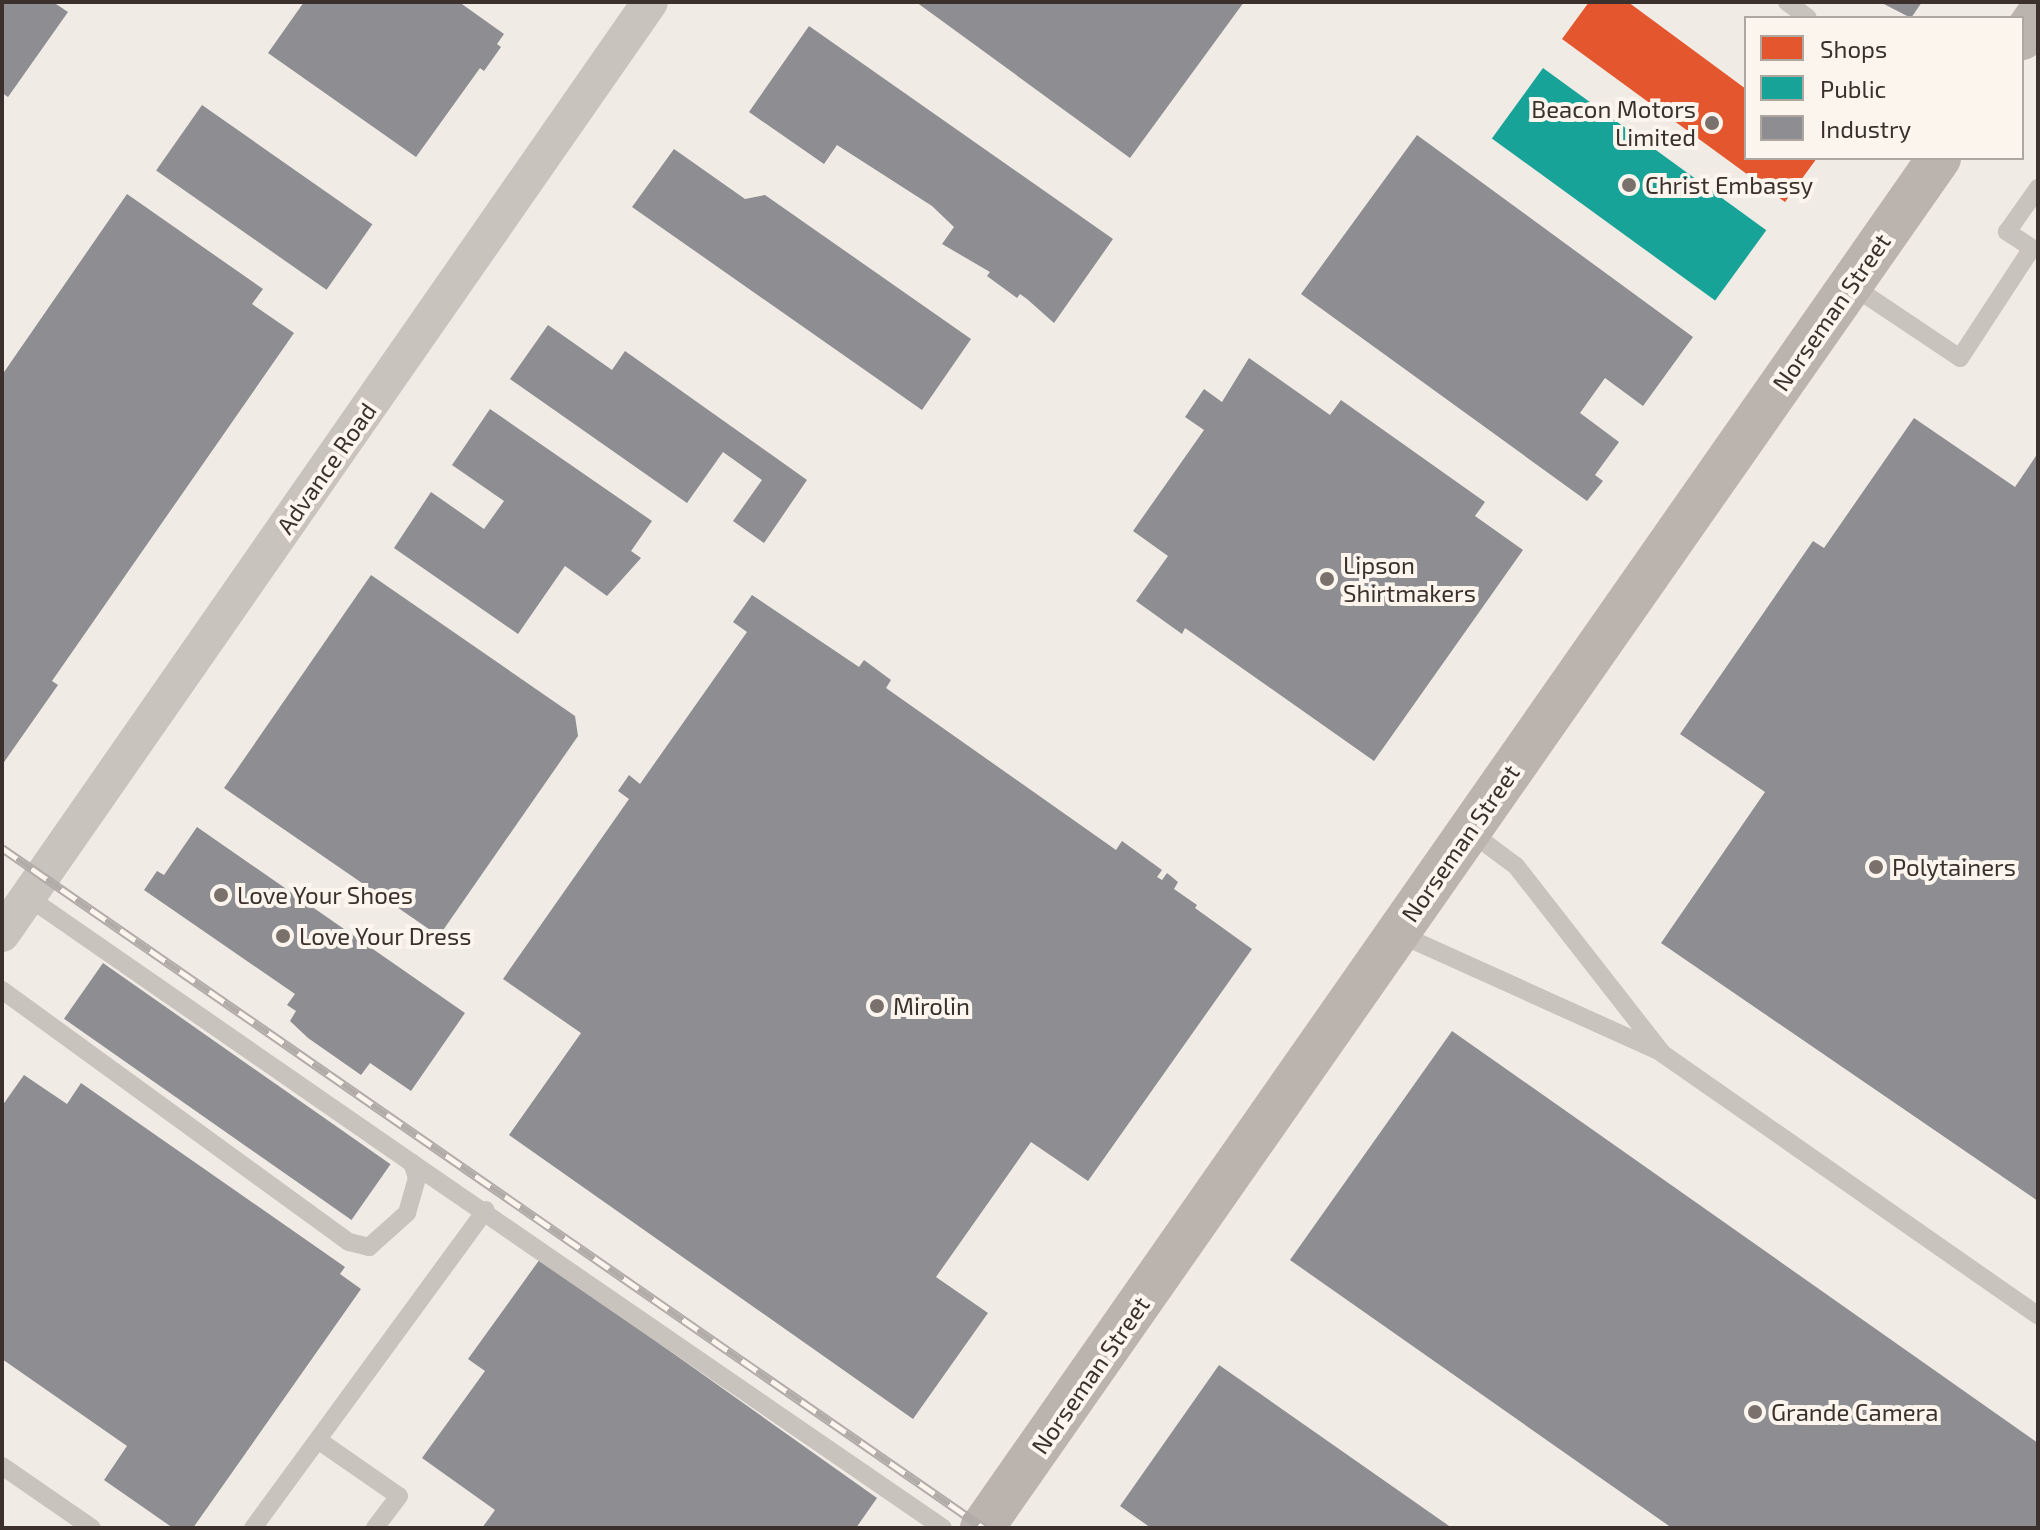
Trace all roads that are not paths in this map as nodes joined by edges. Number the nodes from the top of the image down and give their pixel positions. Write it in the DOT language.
graph roads {
  1 [pos="650,2"];
  2 [pos="1787,2"];
  3 [pos="2038,15"];
  4 [pos="1805,16"];
  5 [pos="2024,35"];
  6 [pos="1938,160"];
  7 [pos="2038,188"];
  8 [pos="1850,285"];
  9 [pos="1469,831"];
  10 [pos="14,908"];
  11 [pos="1397,933"];
  12 [pos="2,990"];
  13 [pos="1663,1054"];
  14 [pos="412,1163"];
  15 [pos="486,1210"];
  16 [pos="2038,1316"];
  17 [pos="318,1440"];
  18 [pos="2,1466"];
  19 [pos="92,1528"];
  20 [pos="253,1528"];
  21 [pos="375,1528"];
  22 [pos="943,1528"];
  23 [pos="982,1528"];
  1 -- 10 [label="street, Advance Road"];
  2 -- 4 [label="lane"];
  3 -- 5 [label="street"];
  6 -- 8 [label="street, Norseman Street"];
  7 -- 8 [label="lane"];
  8 -- 9 [label="street, Norseman Street"];
  9 -- 11 [label="street, Norseman Street"];
  9 -- 13 [label="lane"];
  10 -- 14 [label="lane"];
  11 -- 13 [label="lane"];
  11 -- 23 [label="street, Norseman Street"];
  12 -- 14 [label="lane"];
  13 -- 16 [label="lane"];
  14 -- 15 [label="lane"];
  15 -- 17 [label="lane"];
  15 -- 22 [label="lane"];
  17 -- 20 [label="lane"];
  17 -- 21 [label="lane"];
  18 -- 19 [label="lane"];
}
